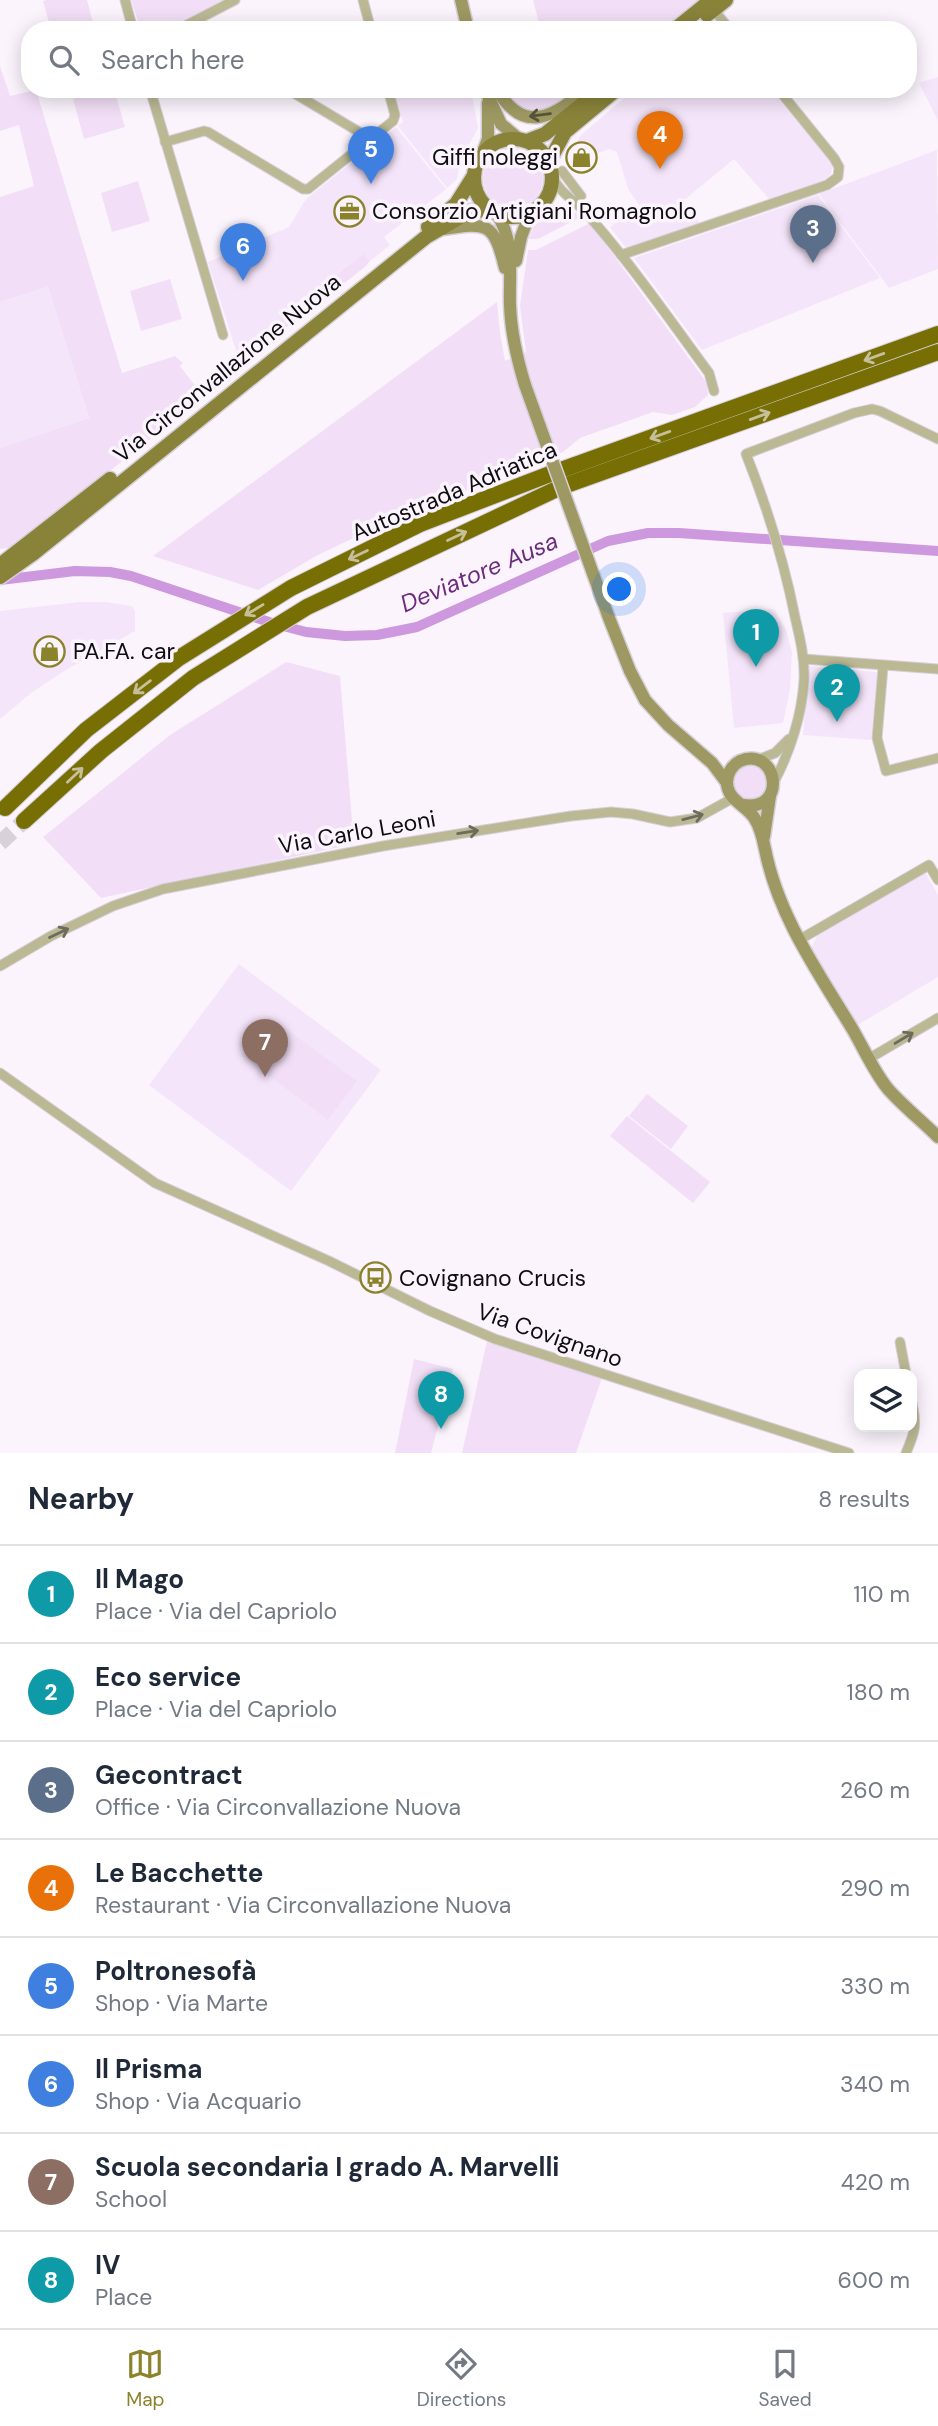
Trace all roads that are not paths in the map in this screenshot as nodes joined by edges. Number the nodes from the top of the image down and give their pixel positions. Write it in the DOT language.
graph roads {
  1 [pos="125,0"];
  2 [pos="235,0"];
  3 [pos="363,0"];
  4 [pos="461,0"];
  5 [pos="726,0"];
  6 [pos="712,5"];
  7 [pos="131,21"];
  8 [pos="197,21"];
  9 [pos="369,21"];
  10 [pos="466,21"];
  11 [pos="688,21"];
  12 [pos="697,21"];
  13 [pos="724,21"];
  14 [pos="153,98"];
  15 [pos="302,98"];
  16 [pos="390,98"];
  17 [pos="486,98"];
  18 [pos="488,98"];
  19 [pos="502,98"];
  20 [pos="576,98"];
  21 [pos="590,98"];
  22 [pos="606,98"];
  23 [pos="785,98"];
  24 [pos="371,139"];
  25 [pos="523,140"];
  26 [pos="165,142"];
  27 [pos="483,152"];
  28 [pos="554,170"];
  29 [pos="473,177"];
  30 [pos="494,212"];
  31 [pos="530,213"];
  32 [pos="438,229"];
  33 [pos="621,255"];
  34 [pos="510,289"];
  35 [pos="938,334"];
  36 [pos="223,335"];
  37 [pos="938,352"];
  38 [pos="714,391"];
  39 [pos="938,439"];
  40 [pos="0,565"];
  41 [pos="0,577"];
  42 [pos="804,659"];
  43 [pos="883,667"];
  44 [pos="938,669"];
  45 [pos="792,735"];
  46 [pos="699,751"];
  47 [pos="938,758"];
  48 [pos="743,760"];
  49 [pos="758,760"];
  50 [pos="774,782"];
  51 [pos="727,783"];
  52 [pos="769,796"];
  53 [pos="738,801"];
  54 [pos="5,808"];
  55 [pos="24,821"];
  56 [pos="764,845"];
  57 [pos="938,880"];
  58 [pos="799,940"];
  59 [pos="0,966"];
  60 [pos="938,1018"];
  61 [pos="870,1058"];
  62 [pos="0,1073"];
  63 [pos="938,1137"];
  64 [pos="900,1342"];
  65 [pos="905,1369"];
  66 [pos="914,1432"];
  67 [pos="849,1453"];
  68 [pos="905,1453"];
  1 -- 7 [label="street"];
  2 -- 8 [label="street"];
  3 -- 9 [label="street"];
  4 -- 10 [label="street"];
  5 -- 6 [label="main road"];
  6 -- 11 [label="main road"];
  6 -- 12 [label="main road"];
  6 -- 13 [label="street"];
  14 -- 26 [label="street"];
  15 -- 24 [label="street"];
  16 -- 24 [label="street"];
  17 -- 27 [label="street"];
  18 -- 25 [label="street"];
  20 -- 19 [label="street, one-way"];
  21 -- 25 [label="main road"];
  22 -- 28 [label="main road"];
  23 -- 33 [label="street"];
  24 -- 26 [label="street"];
  25 -- 27 [label="main road"];
  25 -- 28 [label="main road"];
  26 -- 36 [label="street"];
  27 -- 29 [label="main road, Via Circonvallazione Nuova"];
  28 -- 31 [label="main road"];
  28 -- 33 [label="street"];
  29 -- 30 [label="main road"];
  29 -- 40 [label="main road, Via Circonvallazione Nuova"];
  30 -- 31 [label="main road, Via Circonvallazione Nuova"];
  30 -- 32 [label="main road, Via Circonvallazione Nuova"];
  30 -- 34 [label="street"];
  31 -- 34 [label="street"];
  32 -- 34 [label="street"];
  32 -- 41 [label="main road, Via Circonvallazione Nuova"];
  33 -- 38 [label="street"];
  34 -- 46 [label="street, bridge"];
  35 -- 54 [label="highway, Autostrada Adriatica, one-way"];
  55 -- 37 [label="highway, Autostrada Adriatica, one-way"];
  39 -- 42 [label="street"];
  42 -- 43 [label="street"];
  42 -- 45 [label="street"];
  43 -- 44 [label="street"];
  43 -- 47 [label="street"];
  45 -- 49 [label="street"];
  45 -- 50 [label="street"];
  46 -- 48 [label="street"];
  46 -- 51 [label="street"];
  48 -- 49 [label="street"];
  48 -- 51 [label="street"];
  49 -- 50 [label="street"];
  50 -- 52 [label="street"];
  51 -- 53 [label="street"];
  52 -- 53 [label="street"];
  52 -- 56 [label="street"];
  53 -- 56 [label="street"];
  59 -- 53 [label="street, Via Carlo Leoni, one-way"];
  56 -- 58 [label="street"];
  57 -- 58 [label="street"];
  58 -- 61 [label="street"];
  61 -- 60 [label="street, one-way"];
  61 -- 63 [label="street"];
  62 -- 67 [label="street, Via Covignano"];
  64 -- 65 [label="street"];
  66 -- 68 [label="street"];
}
